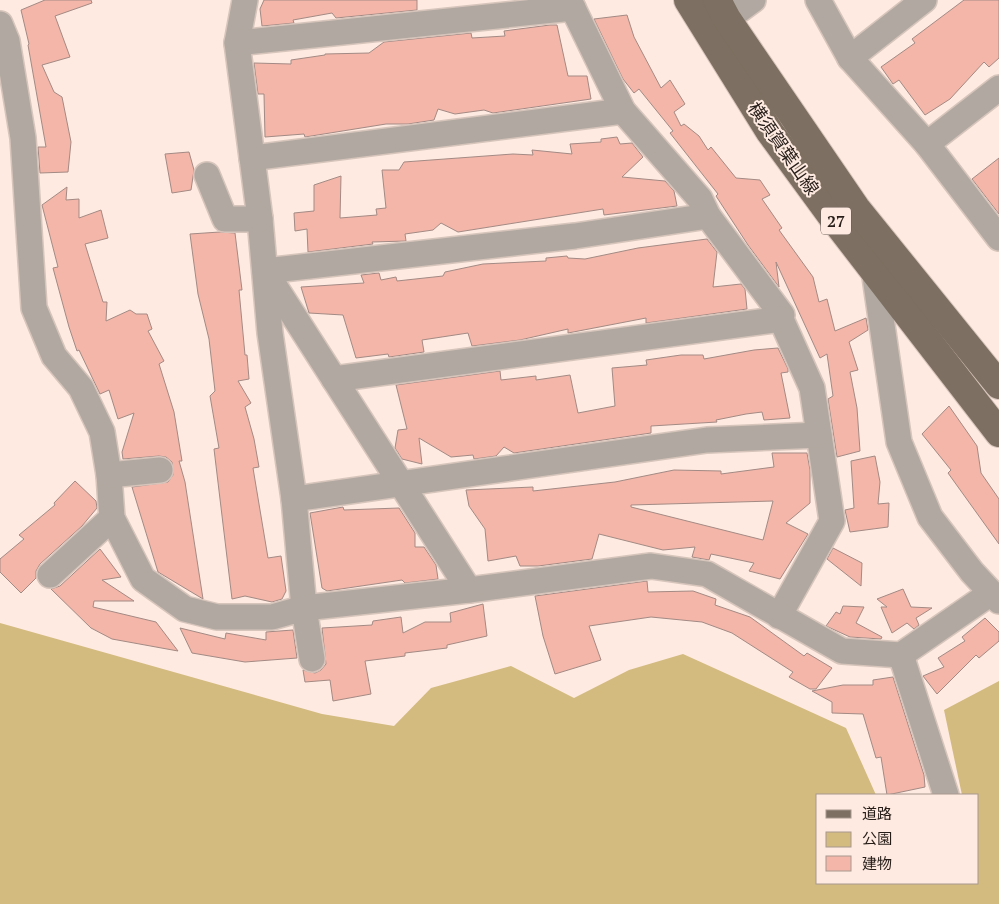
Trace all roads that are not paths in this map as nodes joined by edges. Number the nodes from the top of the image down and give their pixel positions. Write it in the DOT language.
graph roads {
  1 [pos="245,0"];
  2 [pos="688,0"];
  3 [pos="753,0"];
  4 [pos="818,0"];
  5 [pos="924,0"];
  6 [pos="571,4"];
  7 [pos="722,10"];
  8 [pos="0,24"];
  9 [pos="237,43"];
  10 [pos="850,58"];
  11 [pos="999,88"];
  12 [pos="623,112"];
  13 [pos="927,144"];
  14 [pos="252,158"];
  15 [pos="207,175"];
  16 [pos="708,216"];
  17 [pos="260,219"];
  18 [pos="996,229"];
  19 [pos="874,270"];
  20 [pos="265,271"];
  21 [pos="781,319"];
  22 [pos="996,374"];
  23 [pos="334,379"];
  24 [pos="999,433"];
  25 [pos="819,435"];
  26 [pos="160,470"];
  27 [pos="109,475"];
  28 [pos="401,483"];
  29 [pos="294,499"];
  30 [pos="112,518"];
  31 [pos="50,574"];
  32 [pos="469,590"];
  33 [pos="995,597"];
  34 [pos="304,608"];
  35 [pos="779,616"];
  36 [pos="901,655"];
  37 [pos="312,659"];
  38 [pos="946,794"];
  1 -- 9 [label="street"];
  2 -- 19 [label="main road, 横須賀葉山線 / 27"];
  3 -- 7 [label="street"];
  4 -- 10 [label="street"];
  5 -- 10 [label="street"];
  6 -- 9 [label="street"];
  6 -- 12 [label="street"];
  7 -- 22 [label="main road, 横須賀葉山線 / 27"];
  8 -- 27 [label="street"];
  9 -- 14 [label="street"];
  10 -- 13 [label="street"];
  11 -- 13 [label="street"];
  12 -- 14 [label="street"];
  12 -- 16 [label="street"];
  13 -- 18 [label="street"];
  14 -- 17 [label="street"];
  15 -- 17 [label="street"];
  16 -- 20 [label="street"];
  16 -- 21 [label="street"];
  17 -- 20 [label="street"];
  19 -- 24 [label="main road, 横須賀葉山線 / 27"];
  19 -- 33 [label="street"];
  20 -- 23 [label="street"];
  20 -- 29 [label="street"];
  21 -- 23 [label="street"];
  21 -- 25 [label="street"];
  23 -- 28 [label="street"];
  25 -- 28 [label="street"];
  25 -- 35 [label="street"];
  26 -- 27 [label="street"];
  27 -- 30 [label="street"];
  28 -- 29 [label="street"];
  28 -- 32 [label="street"];
  29 -- 34 [label="street"];
  30 -- 31 [label="street"];
  30 -- 34 [label="street"];
  32 -- 34 [label="street"];
  32 -- 35 [label="street"];
  33 -- 36 [label="street"];
  34 -- 37 [label="street"];
  35 -- 36 [label="street"];
  36 -- 38 [label="street"];
}
